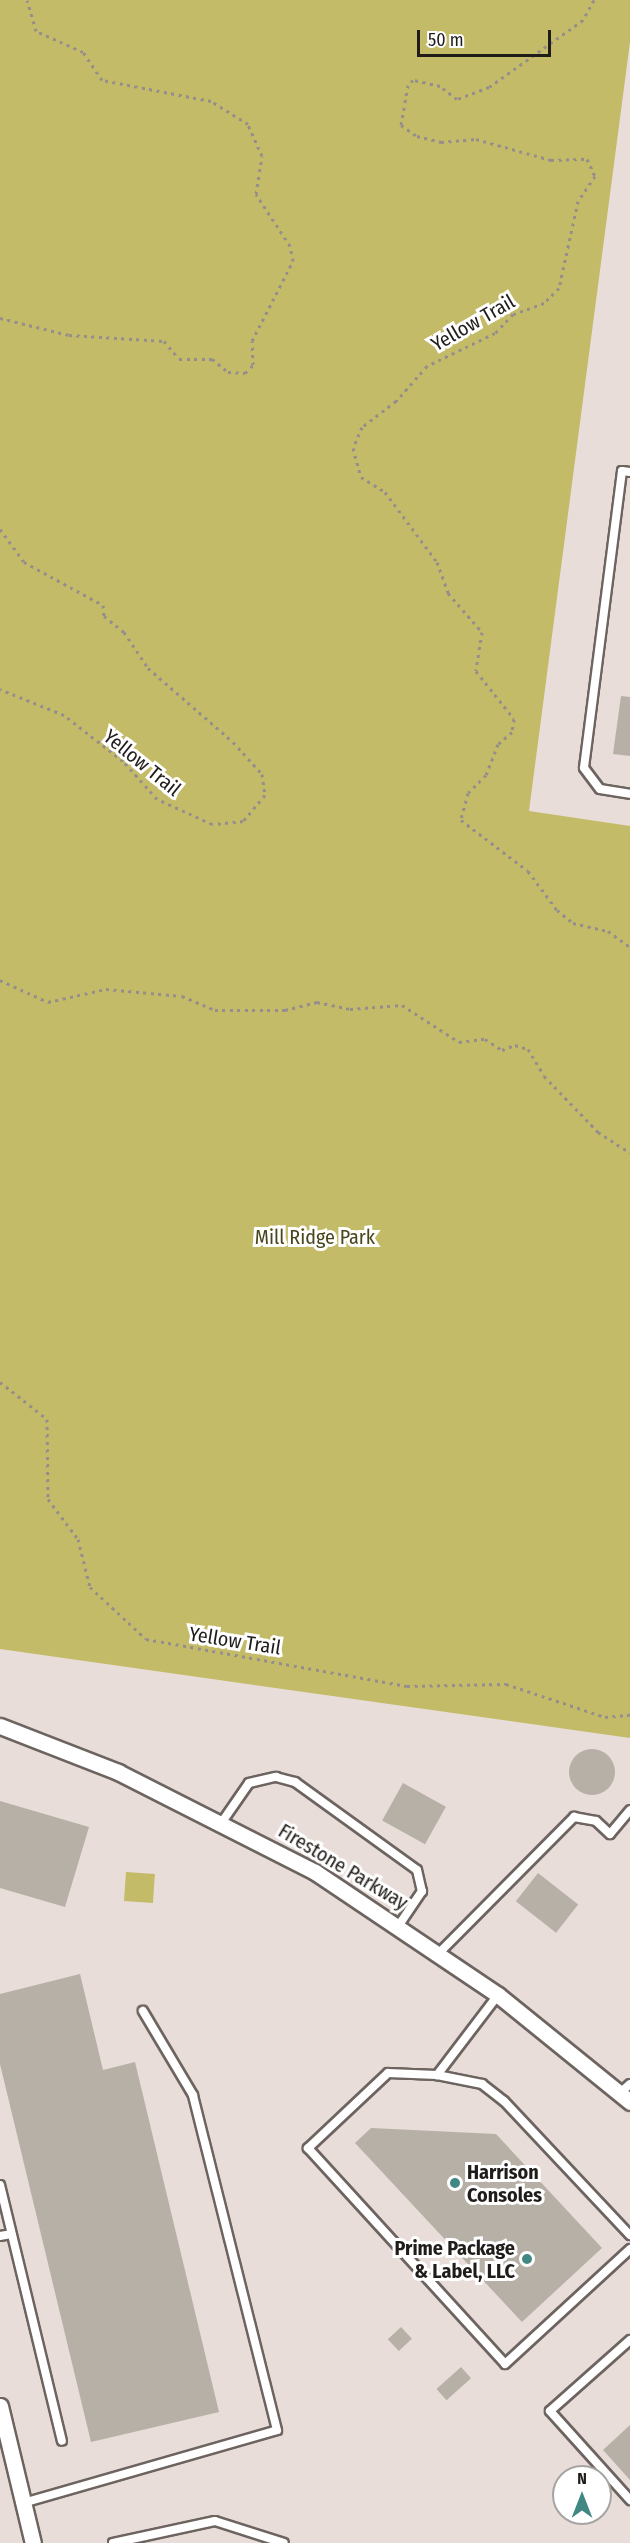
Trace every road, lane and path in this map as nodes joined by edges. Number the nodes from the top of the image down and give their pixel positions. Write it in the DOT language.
graph roads {
  1 [pos="27,0"];
  2 [pos="594,0"];
  3 [pos="0,318"];
  4 [pos="630,472"];
  5 [pos="0,529"];
  6 [pos="0,689"];
  7 [pos="630,794"];
  8 [pos="630,947"];
  9 [pos="0,980"];
  10 [pos="630,1153"];
  11 [pos="0,1382"];
  12 [pos="630,1715"];
  13 [pos="0,1726"];
  14 [pos="630,1810"];
  15 [pos="222,1822"];
  16 [pos="399,1925"];
  17 [pos="439,1953"];
  18 [pos="498,1995"];
  19 [pos="143,2012"];
  20 [pos="438,2075"];
  21 [pos="627,2093"];
  22 [pos="0,2186"];
  23 [pos="11,2234"];
  24 [pos="630,2235"];
  25 [pos="0,2236"];
  26 [pos="630,2249"];
  27 [pos="630,2340"];
  28 [pos="1,2412"];
  29 [pos="62,2441"];
  30 [pos="630,2500"];
  31 [pos="23,2503"];
  32 [pos="33,2543"];
  33 [pos="113,2543"];
  34 [pos="285,2543"];
  1 -- 3 [label="path"];
  2 -- 8 [label="path, Yellow Trail"];
  4 -- 7 [label="lane"];
  5 -- 6 [label="path, Yellow Trail"];
  9 -- 10 [label="path"];
  11 -- 12 [label="path, Yellow Trail"];
  13 -- 15 [label="street, Firestone Parkway"];
  14 -- 17 [label="lane"];
  15 -- 16 [label="street, Firestone Parkway"];
  15 -- 16 [label="lane"];
  16 -- 17 [label="street, Firestone Parkway"];
  17 -- 18 [label="street, Firestone Parkway"];
  18 -- 20 [label="lane"];
  18 -- 21 [label="street, Firestone Parkway"];
  19 -- 31 [label="lane"];
  20 -- 24 [label="lane"];
  20 -- 26 [label="lane"];
  22 -- 23 [label="lane"];
  23 -- 25 [label="lane"];
  23 -- 29 [label="lane"];
  27 -- 30 [label="lane"];
  28 -- 31 [label="street"];
  31 -- 32 [label="street"];
  33 -- 34 [label="lane"];
}
